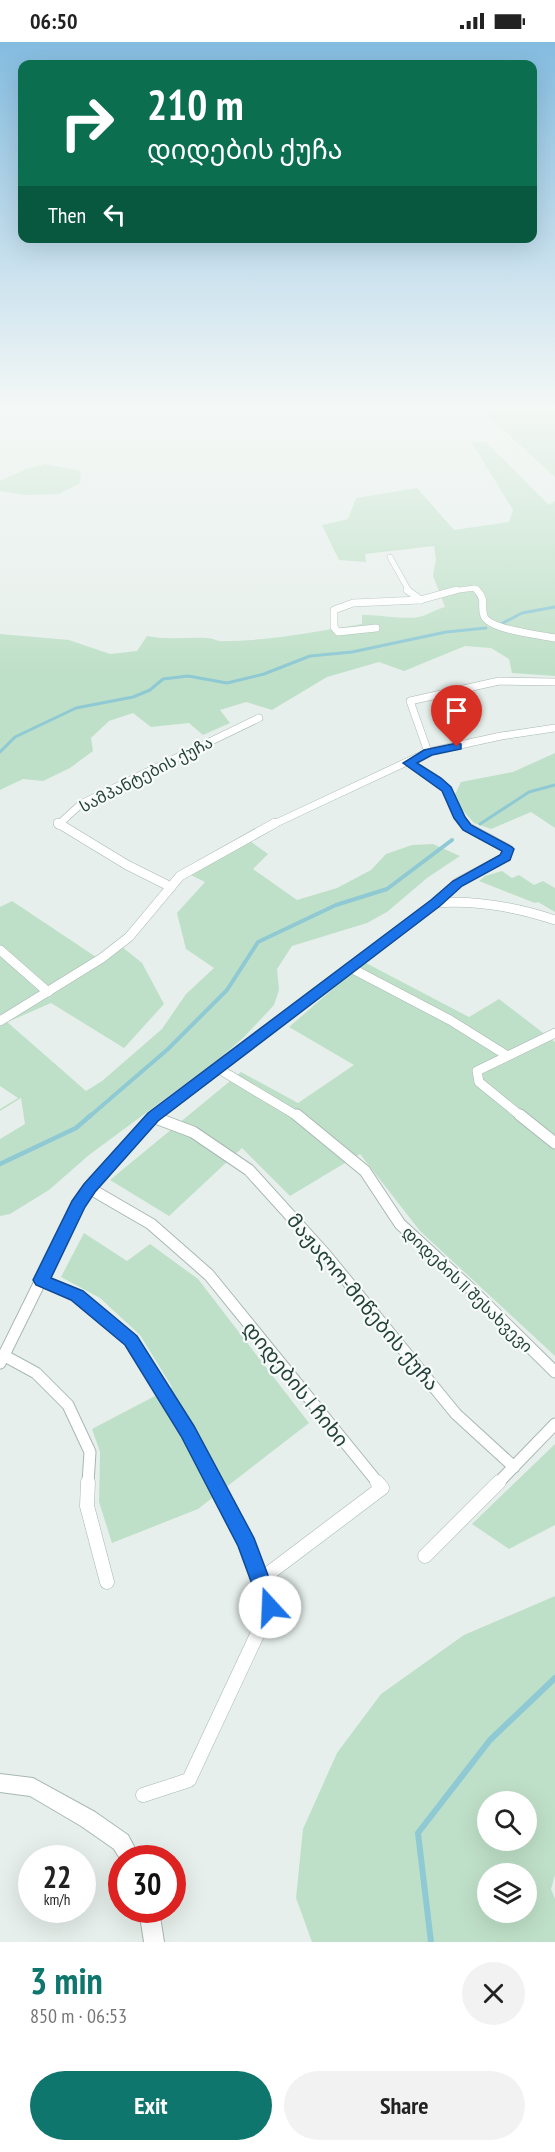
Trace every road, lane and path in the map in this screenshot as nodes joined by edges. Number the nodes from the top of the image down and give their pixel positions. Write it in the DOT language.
graph roads {
  1 [pos="390,557"];
  2 [pos="421,600"];
  3 [pos="376,628"];
  4 [pos="555,638"];
  5 [pos="555,682"];
  6 [pos="259,718"];
  7 [pos="555,728"];
  8 [pos="428,752"];
  9 [pos="409,763"];
  10 [pos="171,887"];
  11 [pos="435,903"];
  12 [pos="554,919"];
  13 [pos="0,950"];
  14 [pos="349,967"];
  15 [pos="48,992"];
  16 [pos="0,1021"];
  17 [pos="555,1033"];
  18 [pos="506,1055"];
  19 [pos="219,1069"];
  20 [pos="153,1117"];
  21 [pos="555,1143"];
  22 [pos="89,1188"];
  23 [pos="41,1280"];
  24 [pos="2,1359"];
  25 [pos="555,1372"];
  26 [pos="555,1424"];
  27 [pos="514,1467"];
  28 [pos="424,1556"];
  29 [pos="260,1580"];
  30 [pos="107,1582"];
  31 [pos="0,1783"];
  32 [pos="143,1795"];
  33 [pos="123,1845"];
  34 [pos="151,1923"];
  35 [pos="154,1942"];
  1 -- 2 [label="street"];
  2 -- 3 [label="street"];
  2 -- 4 [label="street"];
  5 -- 8 [label="street"];
  6 -- 10 [label="street, სამპანტების ქუჩა"];
  7 -- 8 [label="street"];
  8 -- 9 [label="street"];
  9 -- 10 [label="street"];
  9 -- 11 [label="street"];
  10 -- 15 [label="street"];
  11 -- 12 [label="street"];
  11 -- 14 [label="street"];
  13 -- 15 [label="street"];
  14 -- 18 [label="street"];
  14 -- 19 [label="street"];
  15 -- 16 [label="street"];
  17 -- 18 [label="street"];
  18 -- 21 [label="street"];
  19 -- 20 [label="street"];
  19 -- 25 [label="street, დიდების II შესახვევი"];
  20 -- 22 [label="street"];
  20 -- 27 [label="street, მაჟალო-მიწების ქუჩა"];
  22 -- 23 [label="street"];
  22 -- 29 [label="street, დიდების I ჩიხი"];
  23 -- 24 [label="street"];
  23 -- 29 [label="street"];
  24 -- 30 [label="street"];
  26 -- 27 [label="street"];
  27 -- 28 [label="street"];
  29 -- 32 [label="street"];
  31 -- 33 [label="street"];
  34 -- 35 [label="street"];
}
